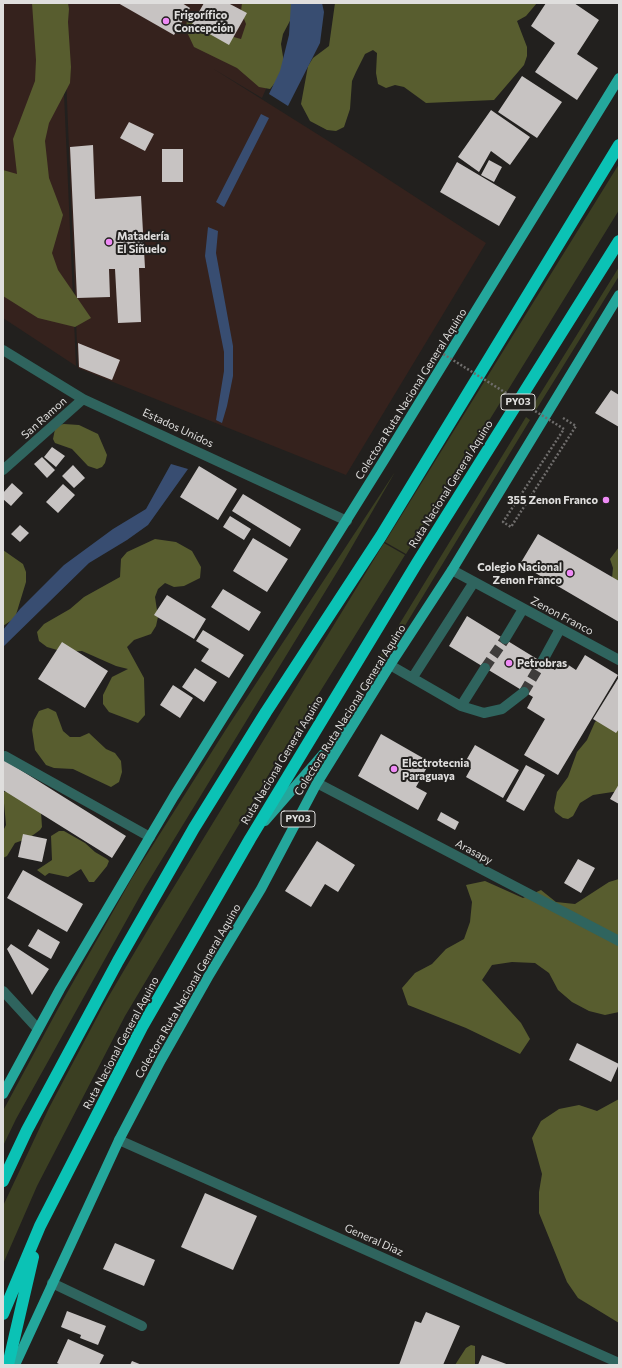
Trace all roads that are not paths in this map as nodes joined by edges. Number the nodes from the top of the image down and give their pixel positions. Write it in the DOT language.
graph roads {
  1 [pos="619,78"];
  2 [pos="619,145"];
  3 [pos="619,241"];
  4 [pos="619,295"];
  5 [pos="3,350"];
  6 [pos="83,399"];
  7 [pos="3,470"];
  8 [pos="347,521"];
  9 [pos="452,570"];
  10 [pos="474,582"];
  11 [pos="523,608"];
  12 [pos="560,629"];
  13 [pos="505,639"];
  14 [pos="619,660"];
  15 [pos="542,662"];
  16 [pos="390,665"];
  17 [pos="485,668"];
  18 [pos="413,677"];
  19 [pos="524,692"];
  20 [pos="366,705"];
  21 [pos="461,706"];
  22 [pos="5,756"];
  23 [pos="317,784"];
  24 [pos="150,837"];
  25 [pos="250,839"];
  26 [pos="619,941"];
  27 [pos="3,991"];
  28 [pos="38,1029"];
  29 [pos="3,1094"];
  30 [pos="118,1140"];
  31 [pos="3,1182"];
  32 [pos="40,1226"];
  33 [pos="52,1283"];
  34 [pos="3,1314"];
  35 [pos="142,1326"];
  36 [pos="612,1362"];
  37 [pos="8,1365"];
  38 [pos="15,1365"];
  1 -- 8 [label="main road, Colectora Ruta Nacional General Aquino"];
  2 -- 31 [label="highway"];
  3 -- 25 [label="highway, Ruta Nacional General Aquino / PY03"];
  4 -- 9 [label="main road, Colectora Ruta Nacional General Aquino / PY03"];
  5 -- 6 [label="street, Estados Unidos"];
  6 -- 7 [label="street, San Ramon"];
  6 -- 8 [label="street, Estados Unidos"];
  8 -- 24 [label="main road, Colectora Ruta Nacional General Aquino"];
  9 -- 10 [label="street, Zenon Franco"];
  9 -- 16 [label="main road, Colectora Ruta Nacional General Aquino / PY03"];
  10 -- 11 [label="street, Zenon Franco"];
  10 -- 18 [label="street"];
  11 -- 12 [label="street, Zenon Franco"];
  11 -- 13 [label="street"];
  12 -- 14 [label="street, Zenon Franco"];
  12 -- 15 [label="street"];
  16 -- 18 [label="street"];
  16 -- 20 [label="main road, Colectora Ruta Nacional General Aquino / PY03"];
  17 -- 21 [label="street"];
  18 -- 21 [label="street"];
  19 -- 21 [label="street"];
  20 -- 23 [label="main road, Colectora Ruta Nacional General Aquino / PY03"];
  20 -- 25 [label="main road"];
  22 -- 24 [label="street"];
  23 -- 26 [label="street, Arasapy"];
  23 -- 30 [label="main road, Colectora Ruta Nacional General Aquino / PY03"];
  24 -- 28 [label="main road, Colectora Ruta Nacional General Aquino"];
  25 -- 32 [label="highway, Ruta Nacional General Aquino / PY03"];
  27 -- 28 [label="street"];
  28 -- 29 [label="main road, Colectora Ruta Nacional General Aquino"];
  30 -- 33 [label="main road, Colectora Ruta Nacional General Aquino / PY03"];
  30 -- 36 [label="street, General Diaz"];
  32 -- 34 [label="highway, Ruta Nacional General Aquino / PY03"];
  32 -- 37 [label="highway"];
  33 -- 35 [label="street"];
  33 -- 38 [label="main road, Colectora Ruta Nacional General Aquino / PY03"];
}
